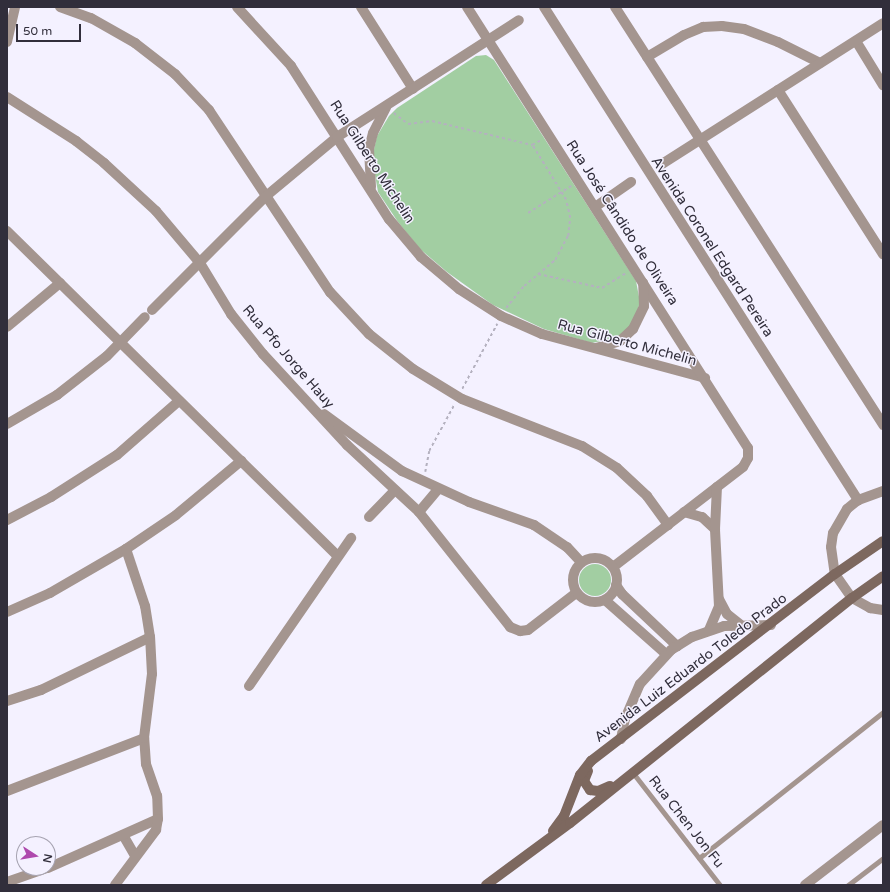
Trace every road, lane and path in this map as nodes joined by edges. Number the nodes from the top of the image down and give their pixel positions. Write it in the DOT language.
graph roads {
  1 [pos="15,7"];
  2 [pos="60,7"];
  3 [pos="237,7"];
  4 [pos="361,7"];
  5 [pos="467,7"];
  6 [pos="544,7"];
  7 [pos="615,7"];
  8 [pos="519,20"];
  9 [pos="883,23"];
  10 [pos="489,40"];
  11 [pos="856,40"];
  12 [pos="7,42"];
  13 [pos="647,57"];
  14 [pos="820,63"];
  15 [pos="883,85"];
  16 [pos="413,89"];
  17 [pos="778,90"];
  18 [pos="7,97"];
  19 [pos="387,105"];
  20 [pos="548,136"];
  21 [pos="337,137"];
  22 [pos="700,140"];
  23 [pos="532,145"];
  24 [pos="662,164"];
  25 [pos="631,182"];
  26 [pos="580,183"];
  27 [pos="562,192"];
  28 [pos="373,195"];
  29 [pos="265,197"];
  30 [pos="595,207"];
  31 [pos="528,213"];
  32 [pos="7,232"];
  33 [pos="883,254"];
  34 [pos="200,263"];
  35 [pos="635,268"];
  36 [pos="538,274"];
  37 [pos="642,279"];
  38 [pos="60,283"];
  39 [pos="501,316"];
  40 [pos="7,327"];
  41 [pos="121,343"];
  42 [pos="586,348"];
  43 [pos="705,378"];
  44 [pos="298,392"];
  45 [pos="179,401"];
  46 [pos="7,424"];
  47 [pos="883,425"];
  48 [pos="241,462"];
  49 [pos="402,471"];
  50 [pos="718,487"];
  51 [pos="438,489"];
  52 [pos="395,490"];
  53 [pos="883,491"];
  54 [pos="858,500"];
  55 [pos="419,512"];
  56 [pos="684,512"];
  57 [pos="369,517"];
  58 [pos="7,520"];
  59 [pos="668,525"];
  60 [pos="715,529"];
  61 [pos="351,538"];
  62 [pos="883,541"];
  63 [pos="126,549"];
  64 [pos="337,555"];
  65 [pos="581,562"];
  66 [pos="613,567"];
  67 [pos="835,574"];
  68 [pos="883,576"];
  69 [pos="616,585"];
  70 [pos="576,593"];
  71 [pos="852,598"];
  72 [pos="605,600"];
  73 [pos="719,600"];
  74 [pos="630,602"];
  75 [pos="883,610"];
  76 [pos="7,612"];
  77 [pos="620,613"];
  78 [pos="649,619"];
  79 [pos="740,624"];
  80 [pos="771,625"];
  81 [pos="640,630"];
  82 [pos="709,630"];
  83 [pos="150,637"];
  84 [pos="677,646"];
  85 [pos="666,654"];
  86 [pos="249,686"];
  87 [pos="7,702"];
  88 [pos="883,712"];
  89 [pos="144,738"];
  90 [pos="621,738"];
  91 [pos="597,757"];
  92 [pos="633,773"];
  93 [pos="7,791"];
  94 [pos="158,819"];
  95 [pos="883,825"];
  96 [pos="123,835"];
  97 [pos="545,841"];
  98 [pos="135,856"];
  99 [pos="699,858"];
  100 [pos="883,858"];
  101 [pos="56,864"];
  102 [pos="33,876"];
  103 [pos="24,881"];
  104 [pos="7,882"];
  105 [pos="115,885"];
  106 [pos="486,885"];
  107 [pos="720,885"];
  108 [pos="805,885"];
  109 [pos="848,885"];
  1 -- 12 [label="street"];
  2 -- 29 [label="street"];
  3 -- 21 [label="street, Rua Gilberto Michelin"];
  4 -- 16 [label="street"];
  5 -- 10 [label="street, Rua José Cândido de Oliveira"];
  6 -- 54 [label="street, Avenida Coronel Edgard Pereira"];
  7 -- 13 [label="street"];
  8 -- 10 [label="street"];
  9 -- 11 [label="street"];
  10 -- 16 [label="street"];
  10 -- 26 [label="street, Rua José Cândido de Oliveira"];
  11 -- 14 [label="street"];
  11 -- 15 [label="street"];
  13 -- 14 [label="street"];
  13 -- 22 [label="street"];
  14 -- 17 [label="street"];
  16 -- 19 [label="street"];
  17 -- 22 [label="street"];
  17 -- 33 [label="street"];
  18 -- 34 [label="street, Rua Pfo Jorge Hauy"];
  19 -- 21 [label="street"];
  19 -- 23 [label="path"];
  19 -- 28 [label="street"];
  20 -- 23 [label="path"];
  21 -- 28 [label="street, Rua Gilberto Michelin"];
  21 -- 29 [label="street"];
  22 -- 24 [label="street"];
  22 -- 47 [label="street"];
  23 -- 27 [label="path"];
  25 -- 30 [label="street"];
  26 -- 27 [label="path"];
  26 -- 30 [label="street, Rua José Cândido de Oliveira"];
  27 -- 31 [label="path"];
  27 -- 36 [label="path"];
  28 -- 39 [label="street, Rua Gilberto Michelin"];
  29 -- 34 [label="street"];
  29 -- 59 [label="street"];
  30 -- 35 [label="street, Rua José Cândido de Oliveira"];
  32 -- 38 [label="street"];
  34 -- 41 [label="street"];
  34 -- 44 [label="street, Rua Pfo Jorge Hauy"];
  35 -- 36 [label="path"];
  35 -- 37 [label="street, Rua José Cândido de Oliveira"];
  36 -- 39 [label="path"];
  37 -- 42 [label="street"];
  37 -- 43 [label="street, Rua José Cândido de Oliveira"];
  38 -- 40 [label="street"];
  38 -- 41 [label="street"];
  39 -- 42 [label="street, Rua Gilberto Michelin"];
  41 -- 45 [label="street"];
  41 -- 46 [label="street"];
  42 -- 43 [label="street, Rua Gilberto Michelin"];
  43 -- 50 [label="street, Rua José Cândido de Oliveira"];
  44 -- 49 [label="street"];
  44 -- 52 [label="street, Rua Pfo Jorge Hauy"];
  45 -- 48 [label="street"];
  45 -- 58 [label="street"];
  48 -- 63 [label="street"];
  48 -- 64 [label="street"];
  49 -- 51 [label="street"];
  49 -- 52 [label="street"];
  50 -- 56 [label="street"];
  50 -- 60 [label="street"];
  51 -- 55 [label="street"];
  51 -- 65 [label="street"];
  52 -- 55 [label="street, Rua Pfo Jorge Hauy"];
  52 -- 57 [label="street"];
  53 -- 54 [label="street"];
  54 -- 67 [label="street"];
  55 -- 70 [label="street, Rua Pfo Jorge Hauy"];
  56 -- 59 [label="street"];
  56 -- 60 [label="street"];
  59 -- 66 [label="street"];
  60 -- 73 [label="street"];
  61 -- 64 [label="street"];
  62 -- 67 [label="main road, Avenida Luiz Eduardo Toledo Prado"];
  63 -- 76 [label="street"];
  63 -- 83 [label="street"];
  64 -- 86 [label="street"];
  65 -- 66 [label="street"];
  65 -- 70 [label="street"];
  66 -- 69 [label="street"];
  67 -- 71 [label="street"];
  67 -- 80 [label="main road, Avenida Luiz Eduardo Toledo Prado"];
  68 -- 71 [label="main road, Avenida Luiz Eduardo Toledo Prado"];
  69 -- 72 [label="street"];
  69 -- 74 [label="street"];
  70 -- 72 [label="street"];
  71 -- 75 [label="street"];
  71 -- 92 [label="main road, Avenida Luiz Eduardo Toledo Prado"];
  72 -- 77 [label="street"];
  73 -- 79 [label="street"];
  73 -- 82 [label="street"];
  74 -- 77 [label="street"];
  74 -- 78 [label="street"];
  77 -- 81 [label="street"];
  78 -- 81 [label="street"];
  78 -- 84 [label="street"];
  79 -- 80 [label="street"];
  79 -- 82 [label="street"];
  80 -- 90 [label="main road, Avenida Luiz Eduardo Toledo Prado"];
  81 -- 85 [label="street"];
  82 -- 84 [label="street"];
  83 -- 87 [label="street"];
  83 -- 89 [label="street"];
  84 -- 85 [label="street"];
  85 -- 90 [label="street"];
  88 -- 99 [label="lane"];
  89 -- 93 [label="street"];
  89 -- 94 [label="street"];
  90 -- 91 [label="main road, Avenida Luiz Eduardo Toledo Prado"];
  91 -- 92 [label="main road"];
  91 -- 97 [label="main road, Avenida Luiz Eduardo Toledo Prado"];
  92 -- 97 [label="main road, Avenida Luiz Eduardo Toledo Prado"];
  92 -- 99 [label="lane, Rua Chen Jon Fu"];
  94 -- 96 [label="street"];
  94 -- 98 [label="street"];
  95 -- 108 [label="street"];
  96 -- 98 [label="street"];
  96 -- 101 [label="street"];
  97 -- 106 [label="main road, Avenida Luiz Eduardo Toledo Prado"];
  98 -- 105 [label="street"];
  99 -- 107 [label="lane, Rua Chen Jon Fu"];
  100 -- 109 [label="lane"];
  102 -- 103 [label="street"];
  103 -- 104 [label="street"];
}
